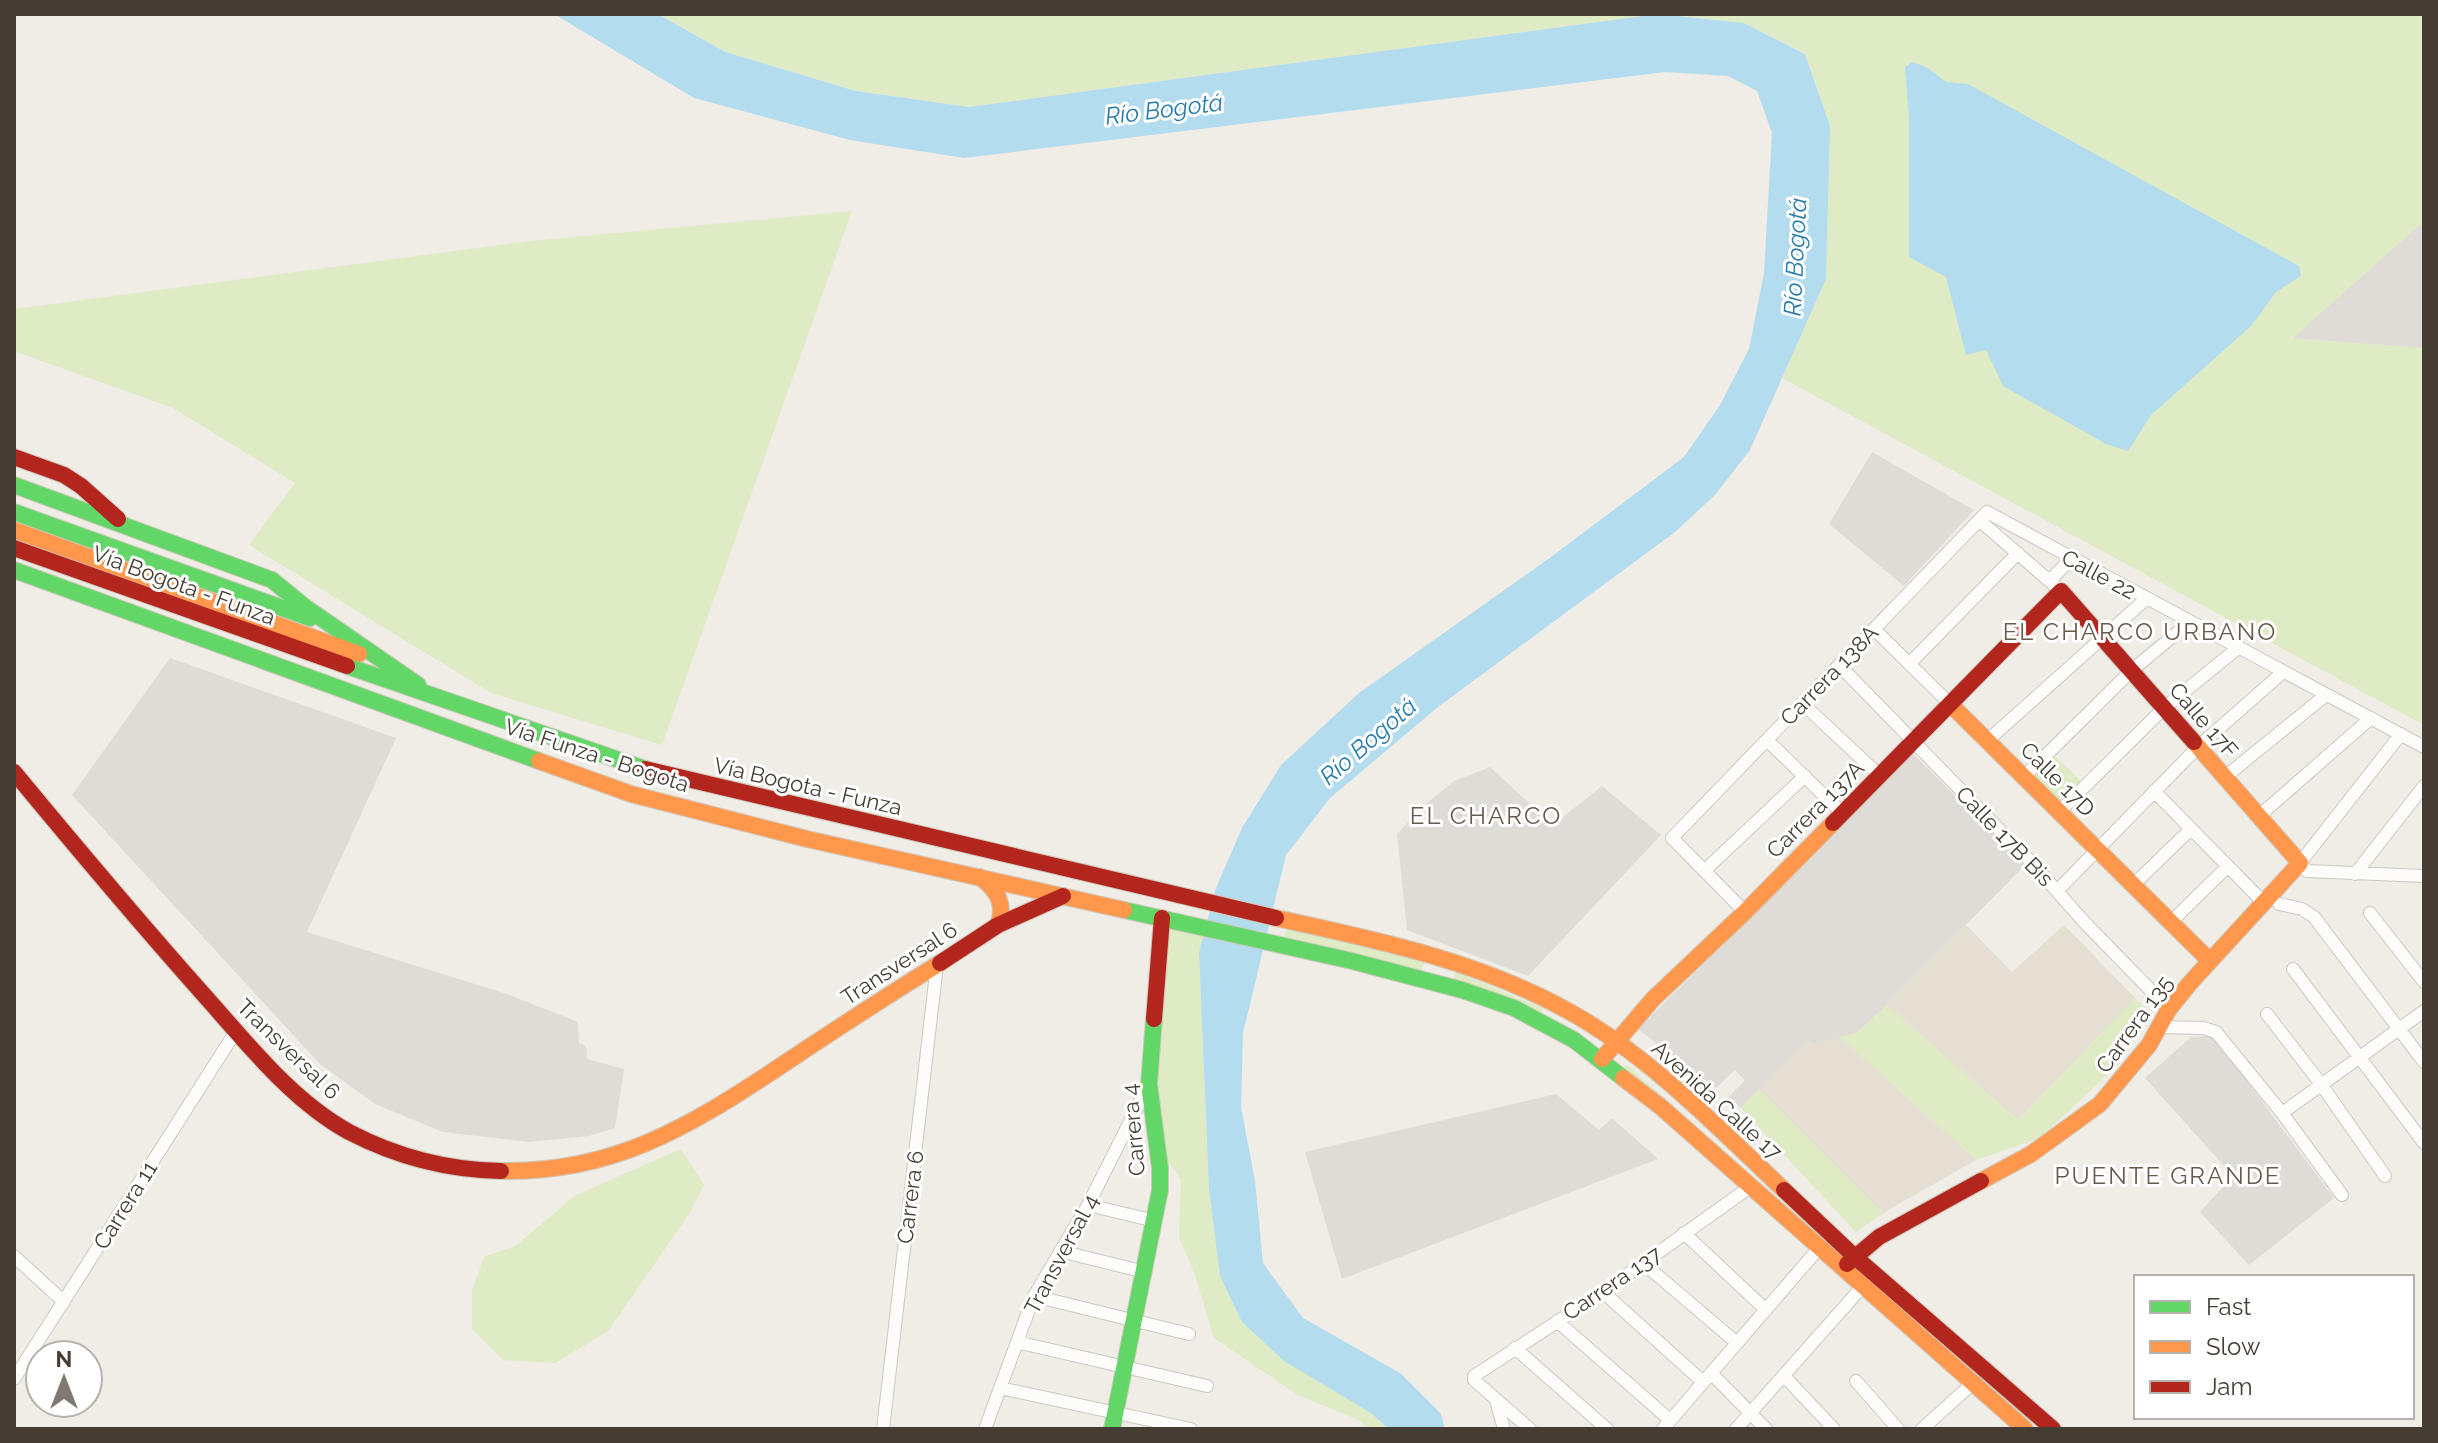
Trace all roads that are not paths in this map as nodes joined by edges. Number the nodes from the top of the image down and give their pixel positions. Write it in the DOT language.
graph roads {
  1 [pos="14,457"];
  2 [pos="14,466"];
  3 [pos="14,476"];
  4 [pos="14,485"];
  5 [pos="14,495"];
  6 [pos="14,504"];
  7 [pos="105,507"];
  8 [pos="14,512"];
  9 [pos="1983,516"];
  10 [pos="14,521"];
  11 [pos="126,526"];
  12 [pos="14,530"];
  13 [pos="14,539"];
  14 [pos="14,548"];
  15 [pos="2018,553"];
  16 [pos="2071,559"];
  17 [pos="14,570"];
  18 [pos="2055,586"];
  19 [pos="284,591"];
  20 [pos="2146,599"];
  21 [pos="305,607"];
  22 [pos="2190,622"];
  23 [pos="331,626"];
  24 [pos="1874,629"];
  25 [pos="2101,636"];
  26 [pos="353,642"];
  27 [pos="2238,648"];
  28 [pos="384,663"];
  29 [pos="1909,664"];
  30 [pos="1839,665"];
  31 [pos="2131,671"];
  32 [pos="2283,672"];
  33 [pos="413,682"];
  34 [pos="430,694"];
  35 [pos="2326,695"];
  36 [pos="1802,703"];
  37 [pos="1950,704"];
  38 [pos="2164,708"];
  39 [pos="2371,718"];
  40 [pos="2401,734"];
  41 [pos="1767,740"];
  42 [pos="1913,741"];
  43 [pos="1987,741"];
  44 [pos="2198,747"];
  45 [pos="2424,747"];
  46 [pos="14,772"];
  47 [pos="1879,775"];
  48 [pos="1805,776"];
  49 [pos="2024,777"];
  50 [pos="2225,777"];
  51 [pos="711,786"];
  52 [pos="2424,786"];
  53 [pos="2154,791"];
  54 [pos="2059,812"];
  55 [pos="702,813"];
  56 [pos="1842,813"];
  57 [pos="2259,816"];
  58 [pos="2191,829"];
  59 [pos="2097,850"];
  60 [pos="2300,863"];
  61 [pos="2228,866"];
  62 [pos="1704,871"];
  63 [pos="2421,873"];
  64 [pos="2355,874"];
  65 [pos="980,877"];
  66 [pos="2133,885"];
  67 [pos="2057,891"];
  68 [pos="1063,896"];
  69 [pos="2271,904"];
  70 [pos="1745,912"];
  71 [pos="2370,913"];
  72 [pos="1162,918"];
  73 [pos="1286,920"];
  74 [pos="2171,922"];
  75 [pos="998,925"];
  76 [pos="1280,945"];
  77 [pos="1448,960"];
  78 [pos="2210,961"];
  79 [pos="937,965"];
  80 [pos="2293,969"];
  81 [pos="2424,982"];
  82 [pos="1440,984"];
  83 [pos="2169,1009"];
  84 [pos="2424,1011"];
  85 [pos="2267,1014"];
  86 [pos="2159,1027"];
  87 [pos="2399,1029"];
  88 [pos="236,1031"];
  89 [pos="1617,1041"];
  90 [pos="2359,1056"];
  91 [pos="1602,1059"];
  92 [pos="2424,1062"];
  93 [pos="1149,1084"];
  94 [pos="2321,1084"];
  95 [pos="2282,1113"];
  96 [pos="2424,1143"];
  97 [pos="2385,1176"];
  98 [pos="1750,1187"];
  99 [pos="2342,1195"];
  100 [pos="1088,1205"];
  101 [pos="1155,1221"];
  102 [pos="1684,1233"];
  103 [pos="1819,1248"];
  104 [pos="1060,1251"];
  105 [pos="14,1256"];
  106 [pos="1643,1263"];
  107 [pos="1848,1263"];
  108 [pos="1145,1272"];
  109 [pos="1863,1286"];
  110 [pos="1603,1292"];
  111 [pos="1034,1296"];
  112 [pos="64,1302"];
  113 [pos="1766,1310"];
  114 [pos="1135,1320"];
  115 [pos="1557,1321"];
  116 [pos="1189,1334"];
  117 [pos="1017,1342"];
  118 [pos="1737,1343"];
  119 [pos="1515,1348"];
  120 [pos="1125,1367"];
  121 [pos="1784,1376"];
  122 [pos="1707,1378"];
  123 [pos="14,1379"];
  124 [pos="1856,1381"];
  125 [pos="1973,1383"];
  126 [pos="1207,1386"];
  127 [pos="1000,1388"];
  128 [pos="1496,1400"];
  129 [pos="1751,1412"];
  130 [pos="1114,1421"];
  131 [pos="1666,1424"];
  132 [pos="883,1429"];
  133 [pos="985,1429"];
  134 [pos="1191,1429"];
  135 [pos="1504,1429"];
  136 [pos="1530,1429"];
  137 [pos="1607,1429"];
  138 [pos="1736,1429"];
  139 [pos="1766,1429"];
  140 [pos="1834,1429"];
  141 [pos="1898,1429"];
  142 [pos="1922,1429"];
  143 [pos="2025,1429"];
  144 [pos="2053,1429"];
  1 -- 7 [label="main road, Vía Bogota - Funza"];
  2 -- 7 [label="main road, Vía Bogota - Funza"];
  3 -- 7 [label="main road, Vía Bogota - Funza"];
  4 -- 11 [label="main road, Vía Bogota - Funza"];
  5 -- 19 [label="main road, Vía Bogota - Funza"];
  6 -- 21 [label="main road, Vía Bogota - Funza"];
  7 -- 11 [label="main road, Vía Bogota - Funza"];
  8 -- 23 [label="main road, Vía Bogota - Funza"];
  9 -- 15 [label="street, Calle 17F"];
  9 -- 16 [label="street, Calle 22"];
  9 -- 24 [label="street, Carrera 138A"];
  10 -- 26 [label="main road, Vía Bogota - Funza"];
  11 -- 19 [label="main road, Vía Bogota - Funza"];
  12 -- 28 [label="main road, Vía Bogota - Funza"];
  13 -- 33 [label="main road, Vía Bogota - Funza"];
  14 -- 34 [label="main road, Vía Bogota - Funza"];
  15 -- 18 [label="street, Calle 17F"];
  15 -- 29 [label="street"];
  16 -- 18 [label="street"];
  16 -- 20 [label="street, Calle 22"];
  17 -- 55 [label="main road, Vía Funza - Bogota"];
  18 -- 25 [label="main road, Calle 17F"];
  18 -- 37 [label="main road, Carrera 137A"];
  19 -- 21 [label="main road, Vía Bogota - Funza"];
  20 -- 22 [label="street, Calle 22"];
  20 -- 25 [label="street"];
  21 -- 23 [label="main road, Vía Bogota - Funza"];
  22 -- 27 [label="street, Calle 22"];
  22 -- 31 [label="street"];
  23 -- 26 [label="main road, Vía Bogota - Funza"];
  24 -- 29 [label="street, Calle 17D"];
  24 -- 30 [label="street, Carrera 138A"];
  25 -- 31 [label="main road, Calle 17F"];
  25 -- 43 [label="street"];
  26 -- 28 [label="main road, Vía Bogota - Funza"];
  27 -- 32 [label="street, Calle 22"];
  27 -- 38 [label="street"];
  28 -- 33 [label="main road, Vía Bogota - Funza"];
  29 -- 37 [label="street, Calle 17D"];
  30 -- 36 [label="street, Carrera 138A"];
  30 -- 42 [label="street, Calle 17B Bis"];
  31 -- 38 [label="main road, Calle 17F"];
  31 -- 49 [label="street"];
  32 -- 35 [label="street, Calle 22"];
  32 -- 44 [label="street"];
  33 -- 34 [label="main road, Vía Bogota - Funza"];
  34 -- 51 [label="main road, Vía Bogota - Funza"];
  35 -- 39 [label="street, Calle 22"];
  35 -- 50 [label="street"];
  36 -- 41 [label="street, Carrera 138A"];
  36 -- 47 [label="street"];
  37 -- 42 [label="main road, Carrera 137A"];
  37 -- 43 [label="main road, Calle 17D"];
  38 -- 44 [label="main road, Calle 17F"];
  38 -- 54 [label="street"];
  39 -- 40 [label="street, Calle 22"];
  39 -- 57 [label="street"];
  40 -- 45 [label="street, Calle 22"];
  40 -- 60 [label="street, Carrera 135"];
  41 -- 48 [label="street"];
  41 -- 62 [label="street, Carrera 138A"];
  42 -- 47 [label="main road, Carrera 137A"];
  42 -- 67 [label="street, Calle 17B Bis"];
  43 -- 49 [label="main road, Calle 17D"];
  44 -- 50 [label="main road, Calle 17F"];
  44 -- 53 [label="street"];
  46 -- 88 [label="main road, Transversal 6"];
  47 -- 56 [label="main road, Carrera 137A"];
  48 -- 56 [label="street"];
  48 -- 62 [label="street"];
  49 -- 54 [label="main road, Calle 17D"];
  50 -- 57 [label="main road, Calle 17F"];
  51 -- 55 [label="main road"];
  51 -- 73 [label="main road, Vía Bogota - Funza"];
  52 -- 64 [label="street"];
  53 -- 58 [label="street"];
  53 -- 59 [label="street"];
  54 -- 59 [label="main road, Calle 17D"];
  55 -- 65 [label="main road, Vía Funza - Bogota"];
  56 -- 70 [label="main road, Carrera 137A"];
  57 -- 60 [label="main road, Calle 17F"];
  58 -- 61 [label="street"];
  58 -- 66 [label="street"];
  59 -- 66 [label="main road, Calle 17D"];
  59 -- 67 [label="street"];
  60 -- 64 [label="street"];
  60 -- 69 [label="main road, Carrera 135"];
  61 -- 69 [label="street"];
  61 -- 74 [label="street"];
  62 -- 70 [label="street"];
  63 -- 64 [label="street"];
  65 -- 68 [label="main road, Vía Funza - Bogota"];
  65 -- 75 [label="main road"];
  66 -- 74 [label="main road, Calle 17D"];
  67 -- 83 [label="street, Calle 17B Bis"];
  68 -- 72 [label="main road, Vía Funza - Bogota"];
  68 -- 75 [label="main road, Transversal 6"];
  69 -- 78 [label="main road, Carrera 135"];
  69 -- 87 [label="street"];
  70 -- 89 [label="main road, Carrera 137A"];
  71 -- 81 [label="street"];
  72 -- 76 [label="main road, Vía Funza - Bogota"];
  72 -- 93 [label="main road, Carrera 4"];
  73 -- 77 [label="main road, Avenida Calle 17"];
  74 -- 78 [label="main road, Calle 17D"];
  75 -- 79 [label="main road, Transversal 6"];
  76 -- 82 [label="main road, Avenida Calle 17"];
  77 -- 82 [label="main road"];
  77 -- 89 [label="main road, Avenida Calle 17"];
  78 -- 83 [label="main road, Carrera 135"];
  79 -- 88 [label="main road, Transversal 6"];
  79 -- 132 [label="street, Carrera 6"];
  80 -- 90 [label="street"];
  82 -- 91 [label="main road, Avenida Calle 17"];
  83 -- 86 [label="main road, Carrera 135"];
  84 -- 87 [label="street"];
  85 -- 94 [label="street"];
  86 -- 95 [label="street"];
  86 -- 107 [label="main road, Carrera 135"];
  87 -- 90 [label="street"];
  87 -- 92 [label="street"];
  88 -- 112 [label="street, Carrera 11"];
  89 -- 91 [label="main road, Carrera 137A"];
  89 -- 107 [label="main road, Avenida Calle 17"];
  90 -- 94 [label="street"];
  90 -- 96 [label="street"];
  91 -- 98 [label="main road, Avenida Calle 17"];
  93 -- 100 [label="street, Transversal 4"];
  93 -- 101 [label="main road, Carrera 4"];
  94 -- 95 [label="street"];
  94 -- 97 [label="street"];
  95 -- 99 [label="street"];
  98 -- 102 [label="street, Carrera 137"];
  98 -- 103 [label="main road, Avenida Calle 17"];
  100 -- 101 [label="street"];
  100 -- 104 [label="street, Transversal 4"];
  101 -- 108 [label="main road, Carrera 4"];
  102 -- 106 [label="street, Carrera 137"];
  102 -- 113 [label="street"];
  103 -- 107 [label="main road, Avenida Calle 17"];
  103 -- 113 [label="street"];
  104 -- 108 [label="street"];
  104 -- 111 [label="street, Transversal 4"];
  105 -- 112 [label="street"];
  106 -- 110 [label="street, Carrera 137"];
  106 -- 118 [label="street"];
  107 -- 109 [label="main road, Avenida Calle 17"];
  107 -- 144 [label="main road, Avenida Calle 17"];
  108 -- 114 [label="main road, Carrera 4"];
  109 -- 121 [label="street"];
  109 -- 125 [label="main road, Avenida Calle 17"];
  110 -- 115 [label="street, Carrera 137"];
  110 -- 122 [label="street"];
  111 -- 114 [label="street"];
  111 -- 117 [label="street, Transversal 4"];
  112 -- 123 [label="street, Carrera 11"];
  113 -- 118 [label="street"];
  114 -- 116 [label="street"];
  114 -- 120 [label="main road, Carrera 4"];
  115 -- 119 [label="street, Carrera 137"];
  115 -- 131 [label="street"];
  117 -- 120 [label="street"];
  117 -- 127 [label="street, Transversal 4"];
  118 -- 122 [label="street"];
  119 -- 128 [label="street, Carrera 137"];
  119 -- 137 [label="street"];
  120 -- 126 [label="street"];
  120 -- 130 [label="main road, Carrera 4"];
  121 -- 129 [label="street"];
  121 -- 140 [label="street"];
  122 -- 129 [label="street"];
  122 -- 131 [label="street"];
  124 -- 141 [label="street"];
  125 -- 142 [label="street"];
  125 -- 143 [label="main road, Avenida Calle 17"];
  127 -- 130 [label="street"];
  127 -- 133 [label="street, Transversal 4"];
  128 -- 135 [label="street"];
  128 -- 136 [label="street"];
  129 -- 138 [label="street"];
  129 -- 139 [label="street"];
  130 -- 134 [label="street"];
}
